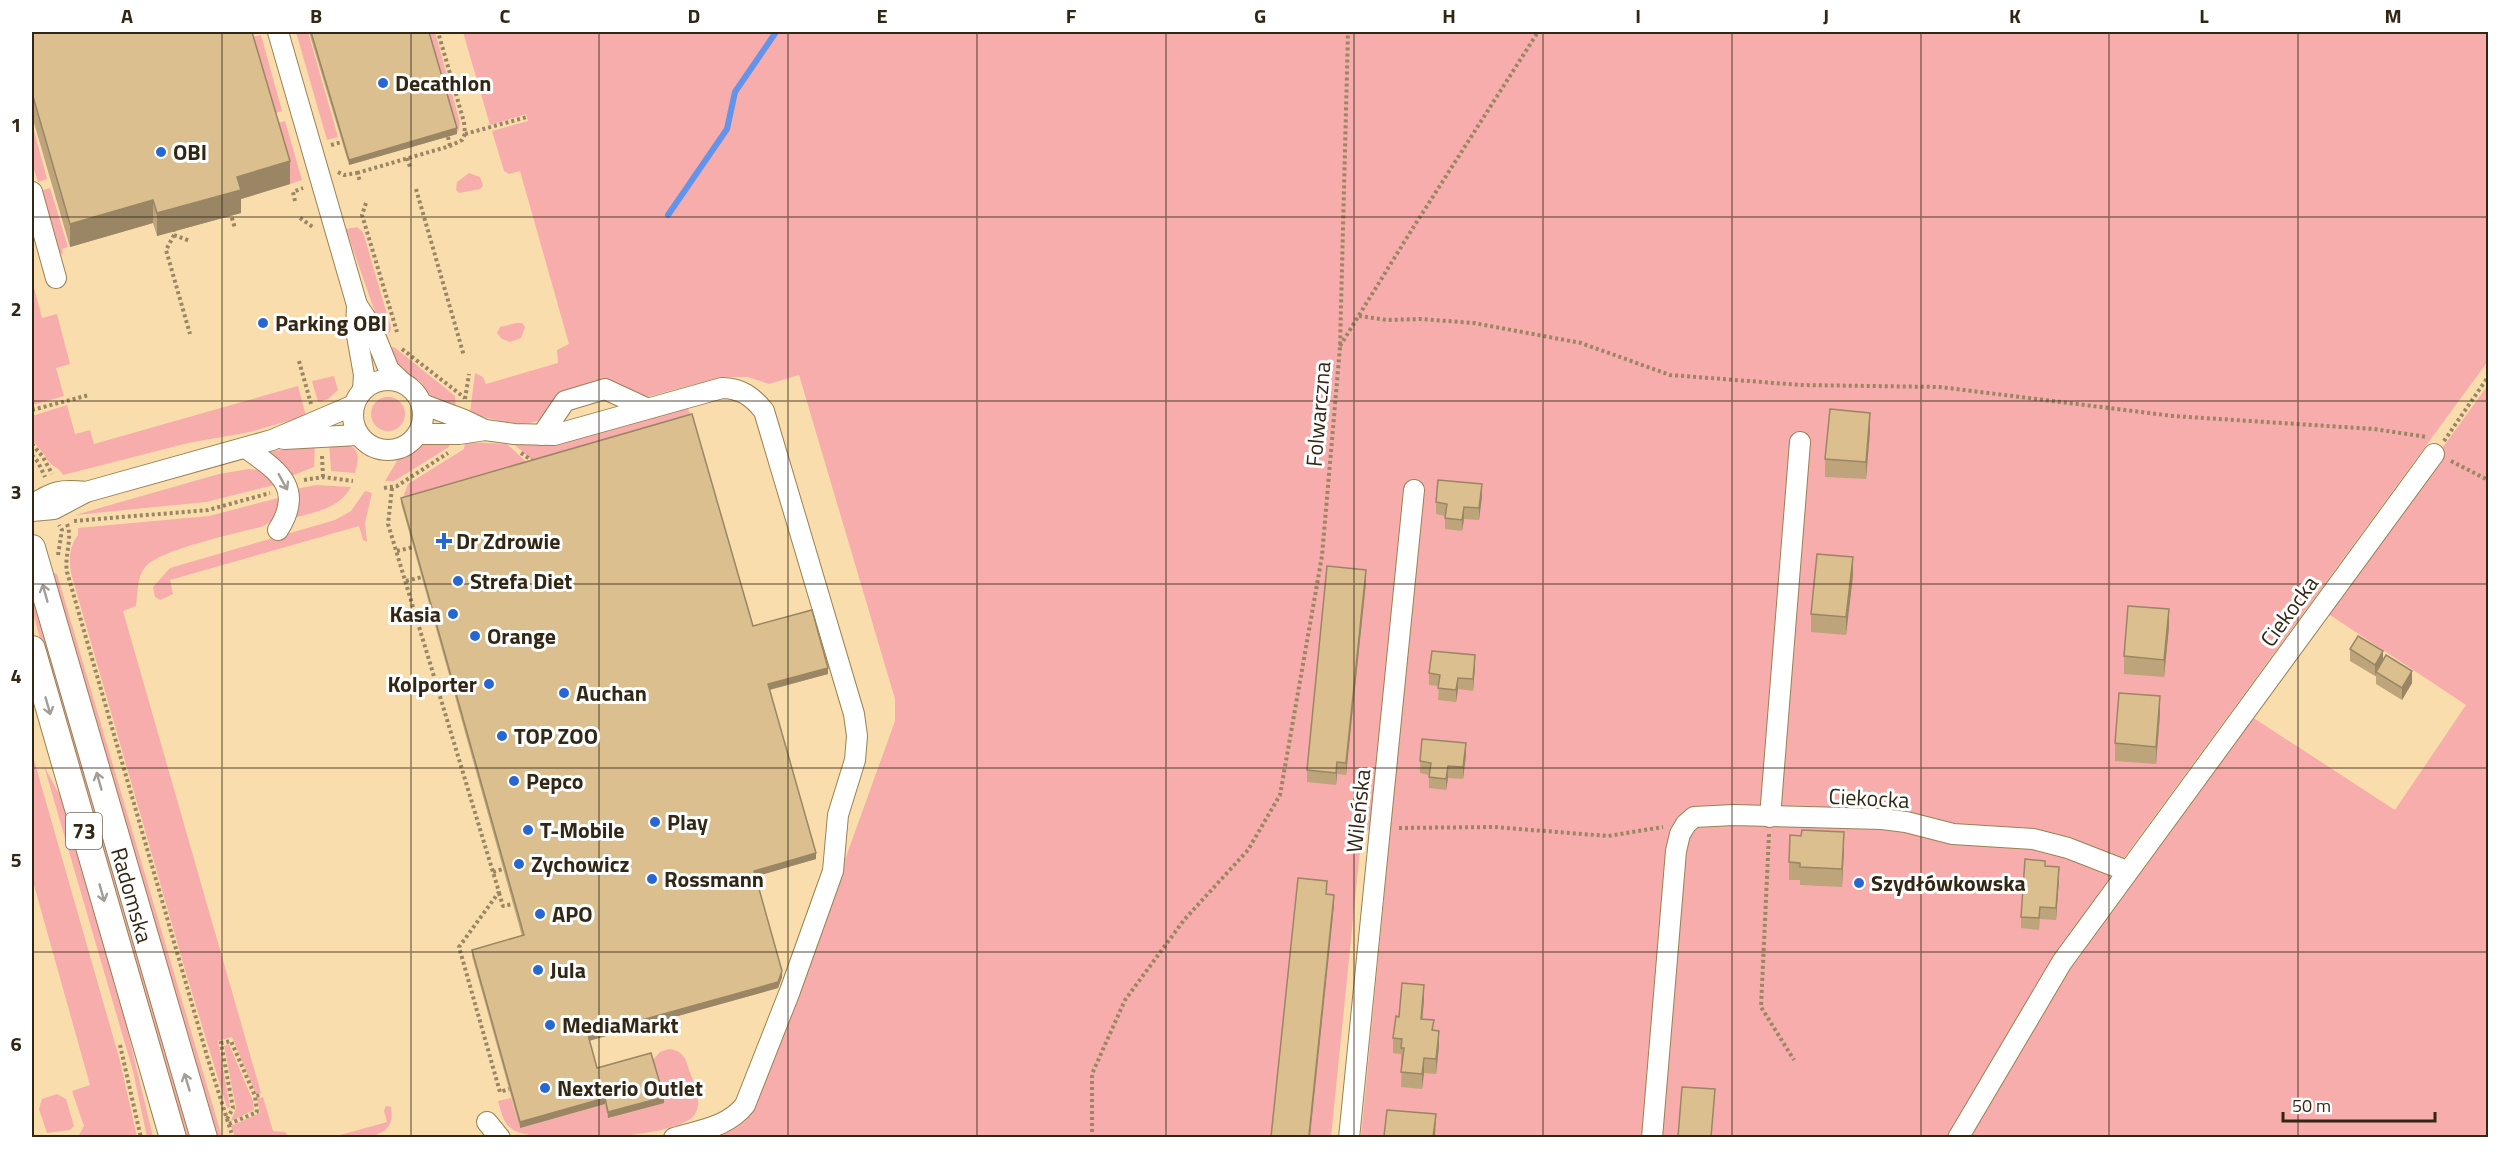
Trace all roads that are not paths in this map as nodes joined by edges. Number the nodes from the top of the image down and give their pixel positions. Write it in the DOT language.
graph roads {
  1 [pos="278,32"];
  2 [pos="32,192"];
  3 [pos="56,278"];
  4 [pos="357,305"];
  5 [pos="402,382"];
  6 [pos="358,397"];
  7 [pos="422,404"];
  8 [pos="646,408"];
  9 [pos="485,430"];
  10 [pos="418,434"];
  11 [pos="358,435"];
  12 [pos="542,435"];
  13 [pos="272,440"];
  14 [pos="1800,442"];
  15 [pos="2439,447"];
  16 [pos="246,448"];
  17 [pos="1414,490"];
  18 [pos="86,492"];
  19 [pos="32,505"];
  20 [pos="32,511"];
  21 [pos="278,530"];
  22 [pos="32,548"];
  23 [pos="32,649"];
  24 [pos="1770,817"];
  25 [pos="2127,872"];
  26 [pos="173,1137"];
  27 [pos="204,1137"];
  28 [pos="674,1137"];
  29 [pos="1349,1137"];
  30 [pos="1652,1137"];
  31 [pos="1958,1137"];
  1 -- 4 [label="street"];
  2 -- 3 [label="street"];
  4 -- 5 [label="street"];
  4 -- 6 [label="street"];
  5 -- 6 [label="street"];
  5 -- 7 [label="street"];
  6 -- 11 [label="street"];
  6 -- 13 [label="street"];
  7 -- 9 [label="street"];
  7 -- 10 [label="street"];
  8 -- 12 [label="street"];
  8 -- 12 [label="street"];
  8 -- 28 [label="street"];
  9 -- 10 [label="street"];
  9 -- 12 [label="street"];
  10 -- 11 [label="street"];
  11 -- 13 [label="street"];
  13 -- 16 [label="street"];
  14 -- 24 [label="street"];
  15 -- 25 [label="street, Ciekocka"];
  16 -- 18 [label="street"];
  16 -- 21 [label="street, one-way"];
  17 -- 29 [label="street, Wileńska"];
  18 -- 19 [label="street"];
  18 -- 20 [label="street"];
  27 -- 22 [label="main road, Radomska / 73, one-way"];
  23 -- 26 [label="main road, Radomska / 73, one-way"];
  24 -- 25 [label="street, Ciekocka"];
  24 -- 30 [label="street, Ciekocka"];
  25 -- 31 [label="street, Ciekocka"];
}
